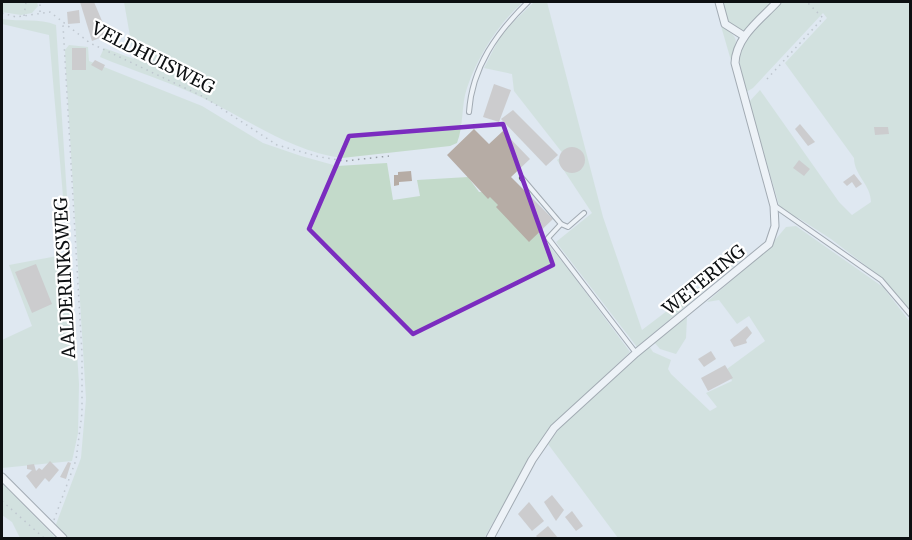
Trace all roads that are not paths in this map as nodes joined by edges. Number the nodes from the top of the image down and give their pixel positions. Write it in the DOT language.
graph roads {
  1 [pos="528,2"];
  2 [pos="719,2"];
  3 [pos="777,2"];
  4 [pos="744,36"];
  5 [pos="469,112"];
  6 [pos="522,178"];
  7 [pos="774,206"];
  8 [pos="585,213"];
  9 [pos="561,224"];
  10 [pos="910,314"];
  11 [pos="636,353"];
  12 [pos="2,477"];
  13 [pos="63,538"];
  14 [pos="490,538"];
  1 -- 5 [label="lane"];
  2 -- 4 [label="street"];
  3 -- 4 [label="street, WETERING"];
  4 -- 7 [label="street, WETERING"];
  6 -- 9 [label="lane"];
  7 -- 10 [label="lane"];
  7 -- 11 [label="street, WETERING"];
  8 -- 9 [label="lane"];
  9 -- 11 [label="lane"];
  11 -- 14 [label="street, WETERING"];
  12 -- 13 [label="street"];
}
